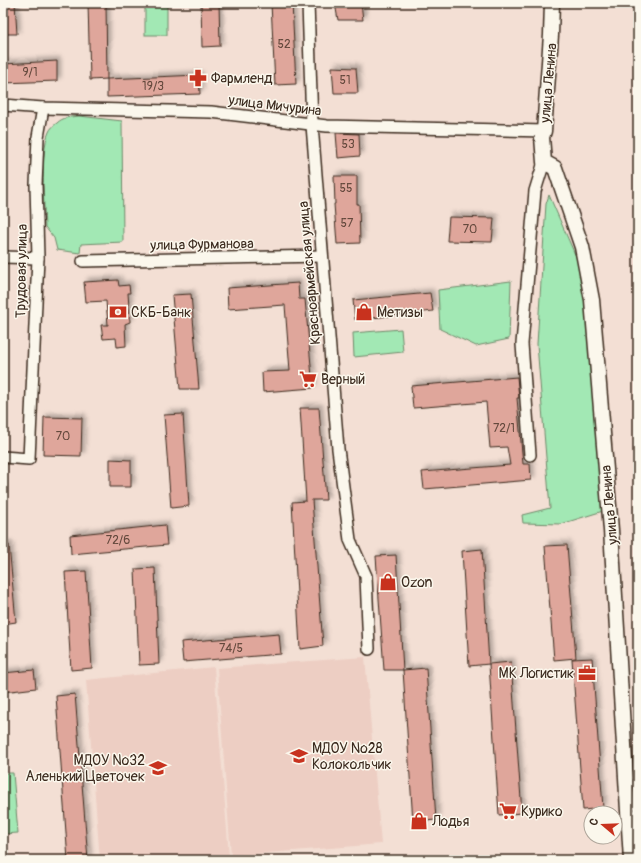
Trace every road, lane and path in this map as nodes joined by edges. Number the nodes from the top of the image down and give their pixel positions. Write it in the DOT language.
graph roads {
  1 [pos="308,3"];
  2 [pos="552,3"];
  3 [pos="3,105"];
  4 [pos="42,108"];
  5 [pos="312,125"];
  6 [pos="544,131"];
  7 [pos="544,162"];
  8 [pos="322,256"];
  9 [pos="3,257"];
  10 [pos="38,258"];
  11 [pos="83,261"];
  12 [pos="530,455"];
  13 [pos="3,457"];
  14 [pos="369,648"];
  15 [pos="631,860"];
  1 -- 5 [label="street, Красноармейская улица"];
  2 -- 6 [label="street, улица Ленина"];
  3 -- 4 [label="street, улица Мичурина"];
  4 -- 5 [label="street, улица Мичурина"];
  4 -- 10 [label="street, Трудовая улица"];
  5 -- 6 [label="street, улица Мичурина"];
  5 -- 8 [label="street, Красноармейская улица"];
  6 -- 7 [label="street, улица Ленина"];
  7 -- 12 [label="street, улица Ленина"];
  7 -- 15 [label="street, улица Ленина"];
  8 -- 11 [label="street, улица Фурманова"];
  8 -- 14 [label="street, Красноармейская улица"];
  9 -- 10 [label="street"];
  10 -- 13 [label="street, Трудовая улица"];
}
